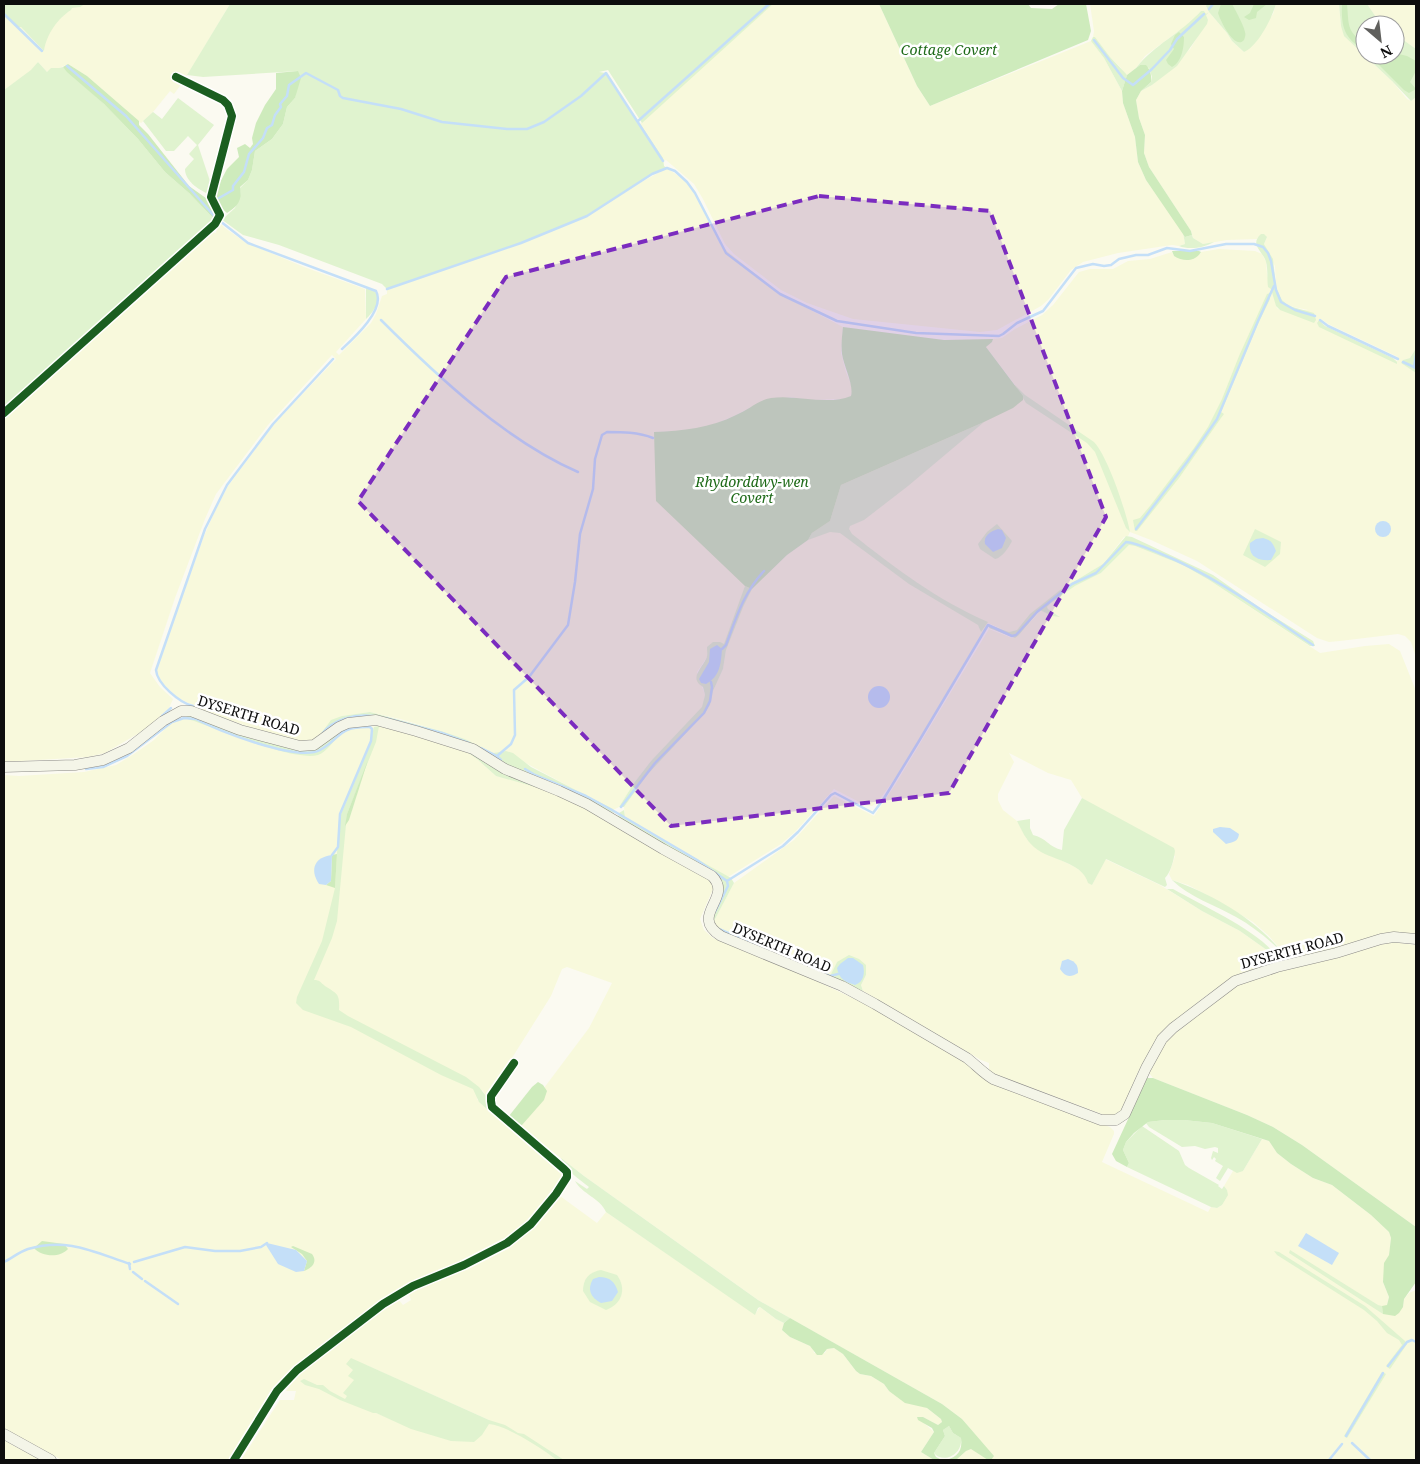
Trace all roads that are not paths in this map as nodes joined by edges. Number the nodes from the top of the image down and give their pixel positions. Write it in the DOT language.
graph roads {
  1 [pos="176,78"];
  2 [pos="4,413"];
  3 [pos="4,767"];
  4 [pos="1416,939"];
  5 [pos="514,1062"];
  6 [pos="4,1434"];
  7 [pos="51,1460"];
  8 [pos="234,1460"];
  1 -- 2 [label="street"];
  3 -- 4 [label="main road, DYSERTH ROAD"];
  5 -- 8 [label="street"];
  6 -- 7 [label="main road"];
}
